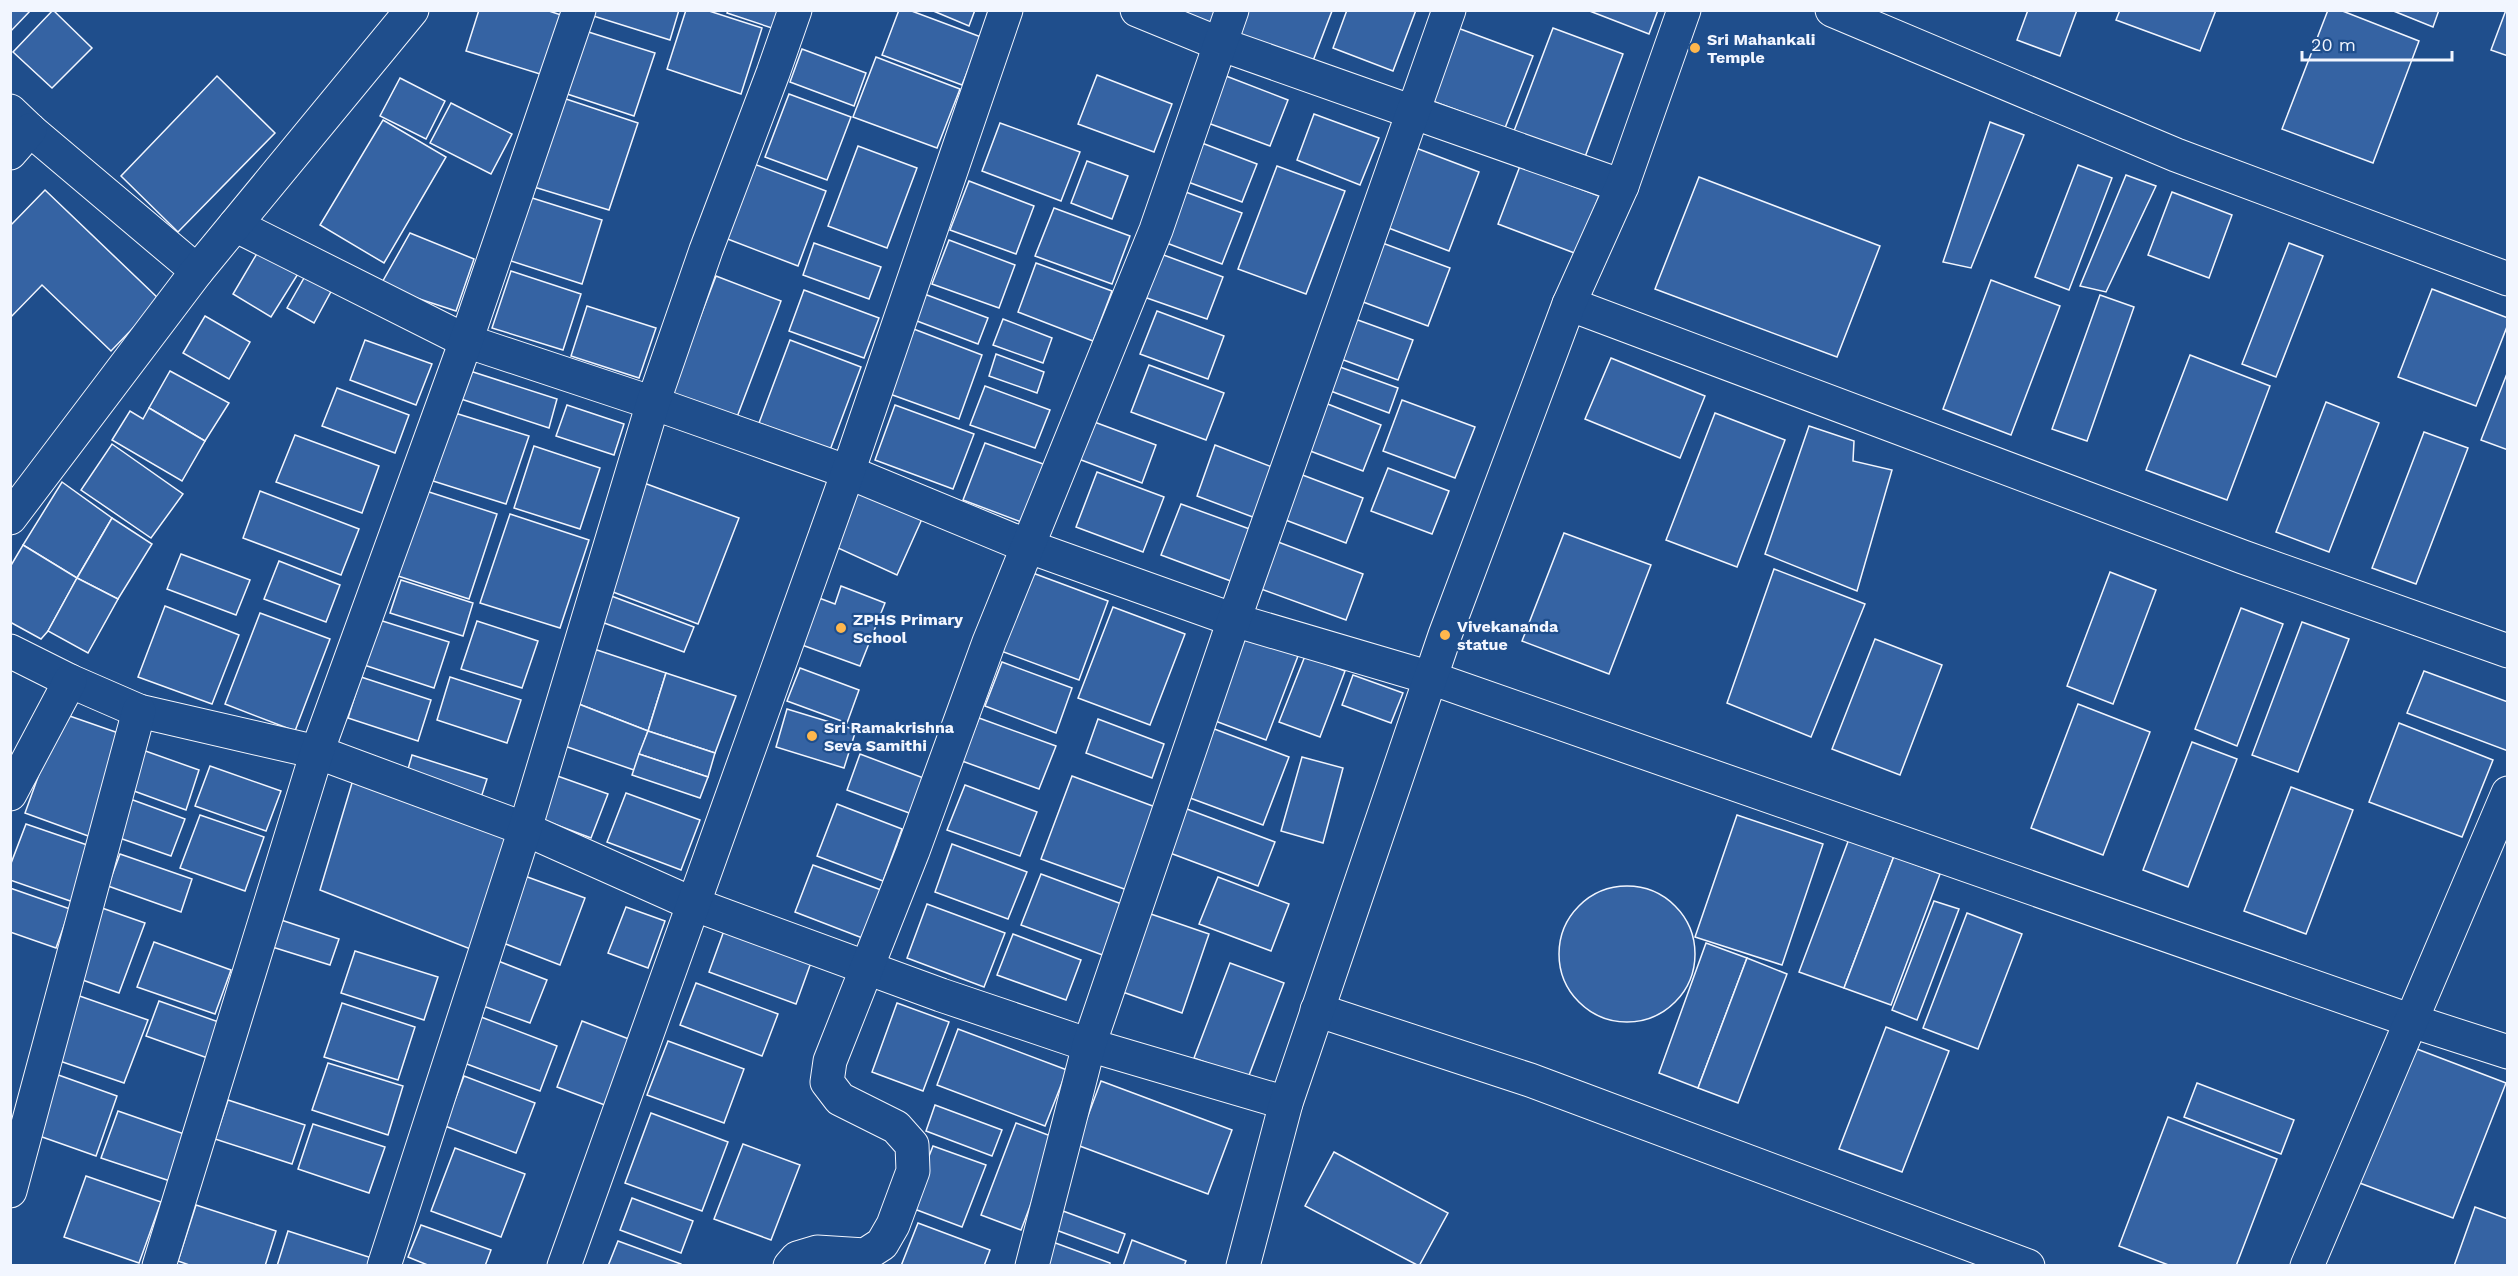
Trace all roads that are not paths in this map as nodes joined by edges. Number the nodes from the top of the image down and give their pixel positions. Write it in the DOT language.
graph roads {
  1 [pos="579,10"];
  2 [pos="795,10"];
  3 [pos="1006,10"];
  4 [pos="1137,10"];
  5 [pos="1232,10"];
  6 [pos="1449,10"];
  7 [pos="1684,10"];
  8 [pos="1832,10"];
  9 [pos="398,16"];
  10 [pos="1220,44"];
  11 [pos="1413,112"];
  12 [pos="17,132"];
  13 [pos="1622,186"];
  14 [pos="236,225"];
  15 [pos="197,272"];
  16 [pos="2508,279"];
  17 [pos="1569,304"];
  18 [pos="466,341"];
  19 [pos="653,403"];
  20 [pos="848,472"];
  21 [pos="10,518"];
  22 [pos="1027,546"];
  23 [pos="1234,620"];
  24 [pos="10,651"];
  25 [pos="2508,651"];
  26 [pos="1431,678"];
  27 [pos="70,681"];
  28 [pos="139,711"];
  29 [pos="317,752"];
  30 [pos="2508,793"];
  31 [pos="10,794"];
  32 [pos="525,829"];
  33 [pos="693,904"];
  34 [pos="866,968"];
  35 [pos="1317,1010"];
  36 [pos="2412,1021"];
  37 [pos="1089,1045"];
  38 [pos="2508,1052"];
  39 [pos="1286,1103"];
  40 [pos="10,1191"];
  41 [pos="159,1266"];
  42 [pos="384,1266"];
  43 [pos="564,1266"];
  44 [pos="790,1266"];
  45 [pos="1032,1266"];
  46 [pos="1243,1266"];
  47 [pos="2028,1266"];
  48 [pos="2307,1266"];
  1 -- 18 [label="street"];
  2 -- 19 [label="street"];
  3 -- 20 [label="street"];
  4 -- 10 [label="street"];
  5 -- 10 [label="street"];
  6 -- 11 [label="street"];
  7 -- 13 [label="street"];
  8 -- 16 [label="street"];
  9 -- 14 [label="street"];
  10 -- 11 [label="street"];
  10 -- 22 [label="street"];
  11 -- 13 [label="street"];
  11 -- 23 [label="street"];
  12 -- 15 [label="street"];
  13 -- 17 [label="street"];
  14 -- 15 [label="street"];
  14 -- 18 [label="street"];
  15 -- 21 [label="street"];
  17 -- 25 [label="street"];
  17 -- 26 [label="street"];
  18 -- 19 [label="street"];
  18 -- 29 [label="street"];
  19 -- 20 [label="street"];
  19 -- 32 [label="street"];
  20 -- 22 [label="street"];
  20 -- 33 [label="street"];
  22 -- 23 [label="street"];
  22 -- 34 [label="street"];
  23 -- 26 [label="street"];
  23 -- 37 [label="street"];
  24 -- 27 [label="street"];
  26 -- 35 [label="street"];
  26 -- 36 [label="street"];
  27 -- 28 [label="street"];
  27 -- 31 [label="street"];
  28 -- 29 [label="street"];
  28 -- 40 [label="street"];
  29 -- 32 [label="street"];
  29 -- 41 [label="street"];
  30 -- 36 [label="street"];
  32 -- 33 [label="street"];
  32 -- 42 [label="street"];
  33 -- 34 [label="street"];
  33 -- 43 [label="street"];
  34 -- 37 [label="street"];
  34 -- 44 [label="street"];
  35 -- 39 [label="street"];
  35 -- 47 [label="street"];
  36 -- 38 [label="street"];
  36 -- 48 [label="street"];
  37 -- 39 [label="street"];
  37 -- 45 [label="street"];
  39 -- 46 [label="street"];
}
